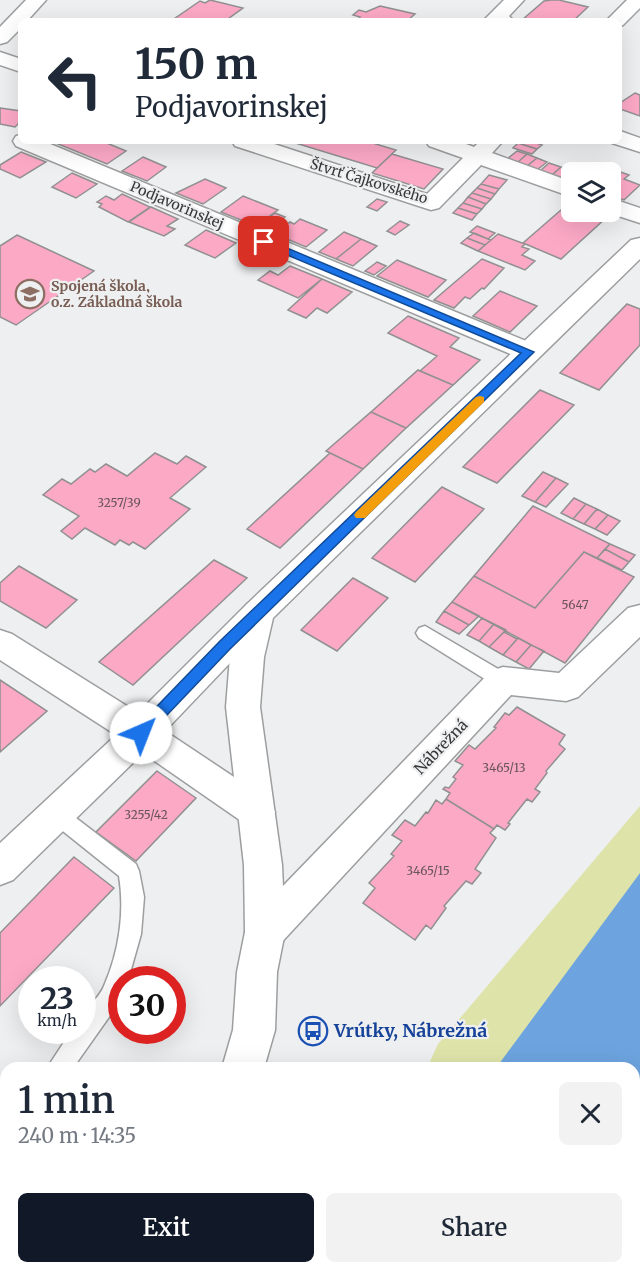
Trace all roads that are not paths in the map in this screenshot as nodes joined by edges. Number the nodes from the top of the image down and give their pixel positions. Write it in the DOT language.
graph roads {
  1 [pos="37,0"];
  2 [pos="516,0"];
  3 [pos="638,0"];
  4 [pos="19,18"];
  5 [pos="496,18"];
  6 [pos="619,18"];
  7 [pos="18,20"];
  8 [pos="0,38"];
  9 [pos="0,58"];
  10 [pos="18,65"];
  11 [pos="0,133"];
  12 [pos="18,139"];
  13 [pos="622,139"];
  14 [pos="32,144"];
  15 [pos="252,144"];
  16 [pos="458,144"];
  17 [pos="640,145"];
  18 [pos="485,148"];
  19 [pos="561,185"];
  20 [pos="621,209"];
  21 [pos="640,216"];
  22 [pos="640,245"];
  23 [pos="529,352"];
  24 [pos="258,613"];
  25 [pos="640,617"];
  26 [pos="425,633"];
  27 [pos="0,643"];
  28 [pos="503,681"];
  29 [pos="141,733"];
  30 [pos="257,812"];
  31 [pos="56,814"];
  32 [pos="0,867"];
  33 [pos="265,932"];
  34 [pos="63,1062"];
  35 [pos="245,1062"];
  1 -- 4 [label="street"];
  2 -- 5 [label="street"];
  3 -- 6 [label="street"];
  7 -- 8 [label="street"];
  9 -- 10 [label="street"];
  11 -- 12 [label="street, Podjavorinskej"];
  13 -- 17 [label="street"];
  14 -- 23 [label="street, Podjavorinskej"];
  15 -- 18 [label="street, Štvrť Čajkovského"];
  16 -- 18 [label="street"];
  18 -- 19 [label="street"];
  20 -- 21 [label="street"];
  22 -- 23 [label="street"];
  23 -- 24 [label="street"];
  24 -- 29 [label="street"];
  24 -- 30 [label="street"];
  25 -- 28 [label="street"];
  26 -- 28 [label="lane"];
  27 -- 29 [label="street"];
  28 -- 33 [label="street, Nábrežná"];
  29 -- 30 [label="street"];
  29 -- 31 [label="street"];
  30 -- 33 [label="street"];
  31 -- 32 [label="street"];
  31 -- 34 [label="lane"];
  33 -- 35 [label="street"];
}
